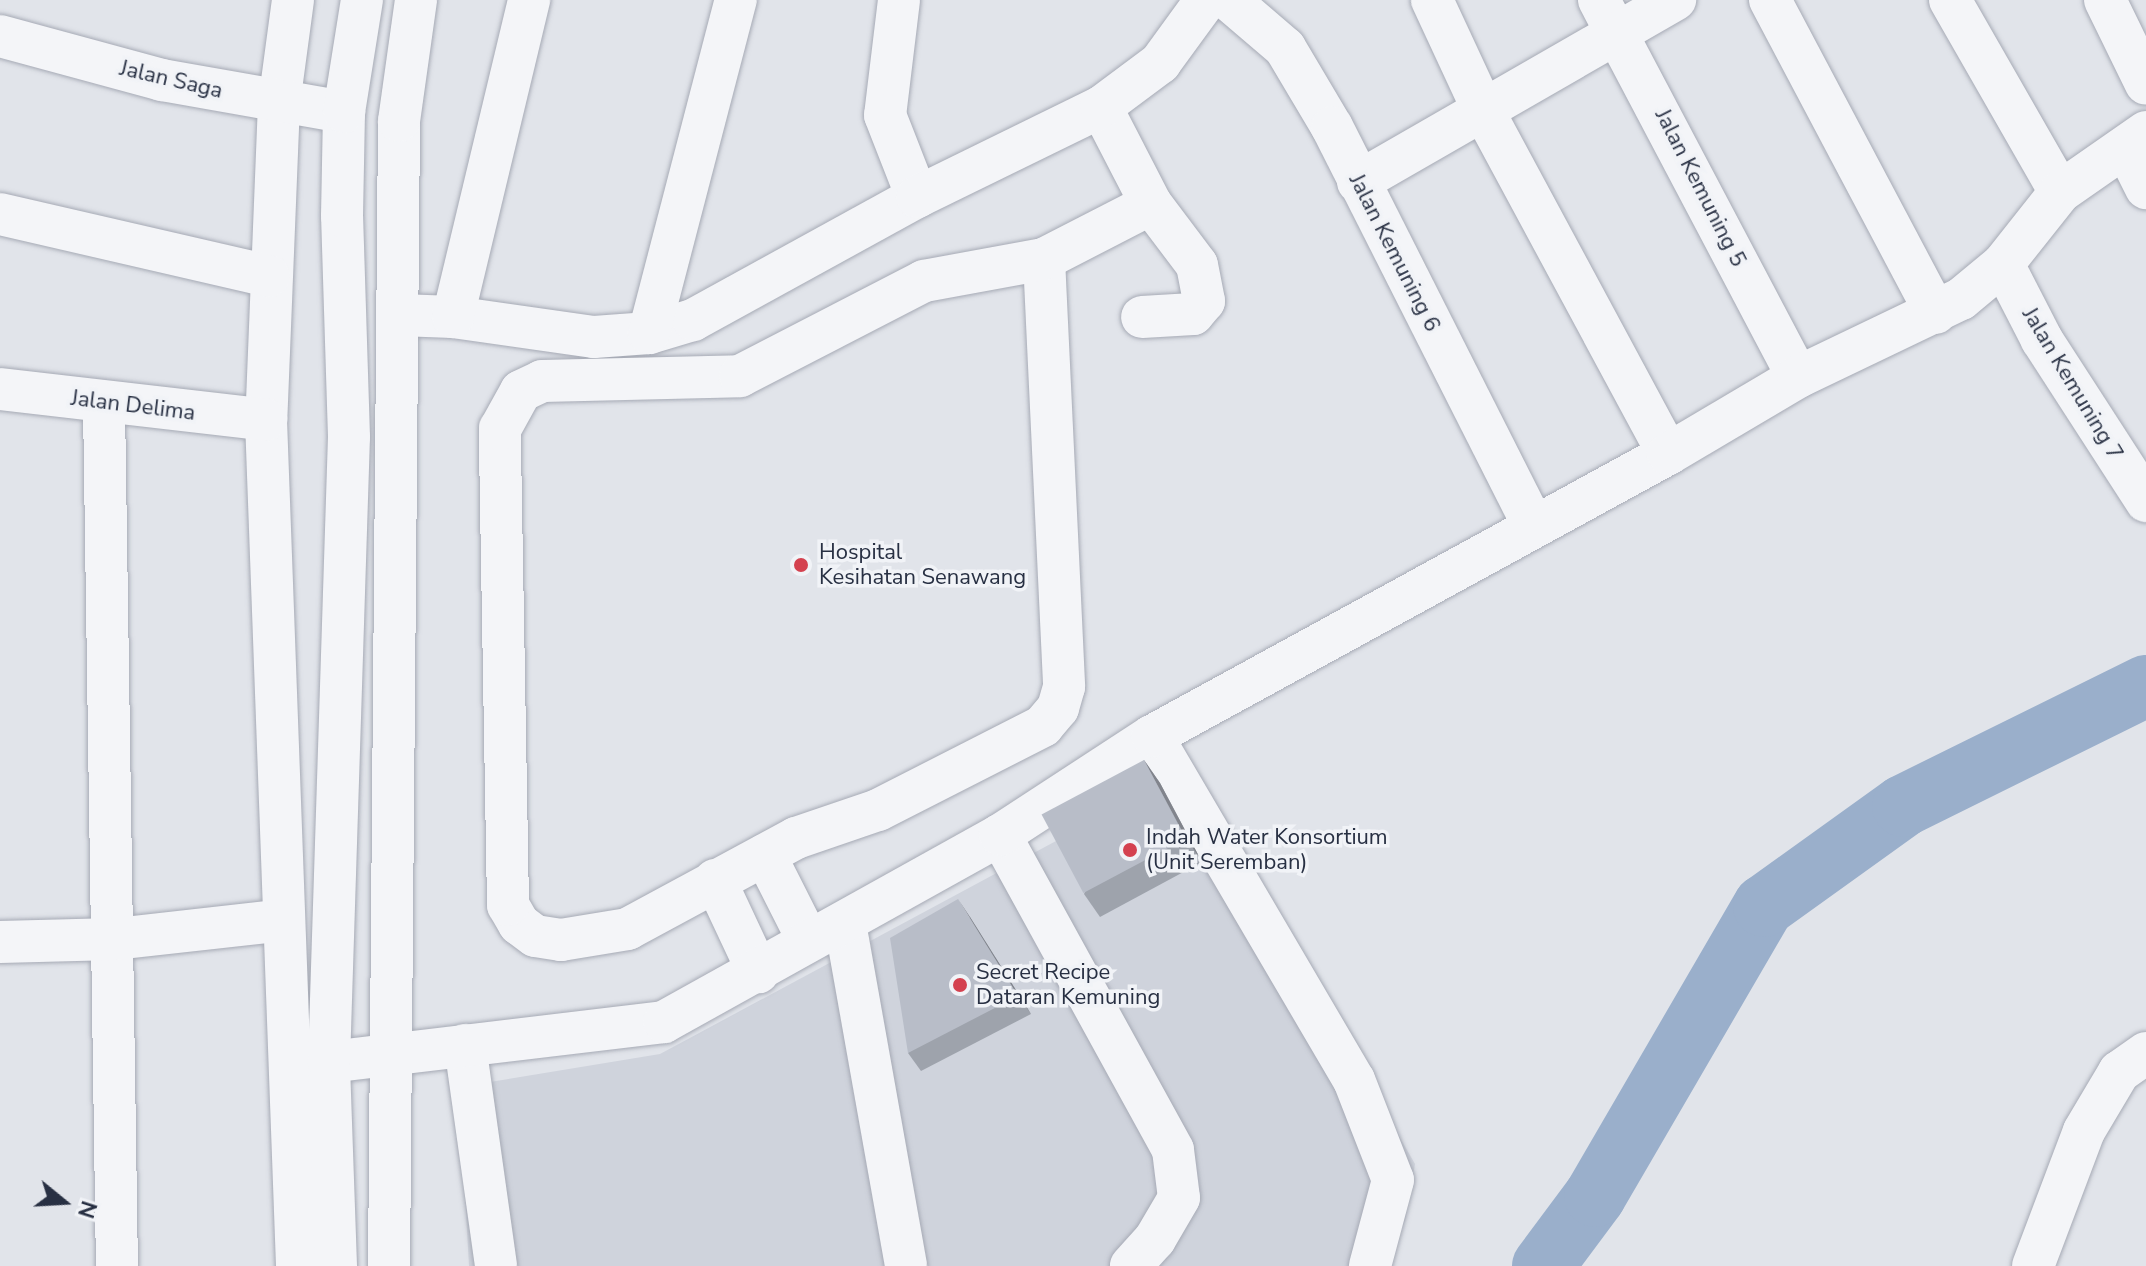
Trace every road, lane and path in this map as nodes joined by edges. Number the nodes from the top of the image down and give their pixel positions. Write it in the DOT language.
graph roads {
  1 [pos="293,0"];
  2 [pos="362,0"];
  3 [pos="416,0"];
  4 [pos="529,0"];
  5 [pos="736,0"];
  6 [pos="899,0"];
  7 [pos="1206,0"];
  8 [pos="1229,0"];
  9 [pos="1432,0"];
  10 [pos="1675,0"];
  11 [pos="1770,0"];
  12 [pos="1950,0"];
  13 [pos="2105,0"];
  14 [pos="1609,16"];
  15 [pos="0,36"];
  16 [pos="2146,84"];
  17 [pos="279,103"];
  18 [pos="1101,107"];
  19 [pos="344,112"];
  20 [pos="1484,112"];
  21 [pos="2136,140"];
  22 [pos="1358,182"];
  23 [pos="2146,188"];
  24 [pos="2060,192"];
  25 [pos="917,197"];
  26 [pos="1151,204"];
  27 [pos="0,214"];
  28 [pos="1044,259"];
  29 [pos="2003,264"];
  30 [pos="269,276"];
  31 [pos="1936,313"];
  32 [pos="400,315"];
  33 [pos="453,317"];
  34 [pos="1142,317"];
  35 [pos="649,333"];
  36 [pos="1798,377"];
  37 [pos="0,389"];
  38 [pos="104,404"];
  39 [pos="266,420"];
  40 [pos="1668,454"];
  41 [pos="2146,501"];
  42 [pos="1533,525"];
  43 [pos="1152,736"];
  44 [pos="1000,835"];
  45 [pos="765,855"];
  46 [pos="715,880"];
  47 [pos="284,920"];
  48 [pos="845,923"];
  49 [pos="115,939"];
  50 [pos="808,940"];
  51 [pos="0,942"];
  52 [pos="758,972"];
  53 [pos="465,1045"];
  54 [pos="2146,1053"];
  55 [pos="387,1054"];
  56 [pos="329,1062"];
  57 [pos="117,1266"];
  58 [pos="297,1266"];
  59 [pos="336,1266"];
  60 [pos="389,1266"];
  61 [pos="496,1266"];
  62 [pos="906,1266"];
  63 [pos="1131,1266"];
  64 [pos="1370,1266"];
  65 [pos="2033,1266"];
  1 -- 17 [label="street"];
  2 -- 19 [label="street"];
  3 -- 32 [label="street"];
  4 -- 33 [label="street"];
  5 -- 35 [label="street"];
  6 -- 25 [label="street"];
  7 -- 18 [label="street"];
  8 -- 22 [label="street, Jalan Kemuning 6"];
  9 -- 20 [label="street"];
  10 -- 14 [label="street"];
  11 -- 31 [label="street"];
  12 -- 24 [label="street"];
  13 -- 16 [label="street"];
  14 -- 20 [label="street"];
  14 -- 36 [label="street, Jalan Kemuning 5"];
  15 -- 17 [label="street, Jalan Saga"];
  17 -- 19 [label="street, Jalan Saga"];
  17 -- 30 [label="street"];
  18 -- 25 [label="street"];
  18 -- 26 [label="street"];
  19 -- 56 [label="street"];
  20 -- 22 [label="street"];
  20 -- 40 [label="street"];
  21 -- 23 [label="street"];
  21 -- 24 [label="street"];
  22 -- 42 [label="street, Jalan Kemuning 6"];
  24 -- 29 [label="street"];
  25 -- 35 [label="street"];
  26 -- 28 [label="street"];
  26 -- 34 [label="street"];
  27 -- 30 [label="street"];
  28 -- 45 [label="street"];
  28 -- 46 [label="street"];
  29 -- 31 [label="street"];
  29 -- 41 [label="street, Jalan Kemuning 7"];
  30 -- 39 [label="street"];
  31 -- 36 [label="street"];
  32 -- 33 [label="street"];
  32 -- 55 [label="street"];
  33 -- 35 [label="street"];
  36 -- 40 [label="street"];
  37 -- 38 [label="street, Jalan Delima"];
  38 -- 39 [label="street, Jalan Delima"];
  38 -- 49 [label="street"];
  39 -- 47 [label="street"];
  40 -- 42 [label="street"];
  42 -- 43 [label="street"];
  43 -- 44 [label="street"];
  43 -- 64 [label="street"];
  44 -- 48 [label="street"];
  44 -- 63 [label="street"];
  45 -- 46 [label="street"];
  45 -- 50 [label="street"];
  46 -- 52 [label="street"];
  47 -- 49 [label="street"];
  47 -- 58 [label="street"];
  48 -- 50 [label="street"];
  48 -- 62 [label="street"];
  49 -- 51 [label="street"];
  49 -- 57 [label="street"];
  50 -- 52 [label="street"];
  52 -- 53 [label="street"];
  53 -- 55 [label="street"];
  53 -- 61 [label="street"];
  54 -- 65 [label="street"];
  55 -- 56 [label="street"];
  55 -- 60 [label="street"];
  56 -- 59 [label="street"];
}
